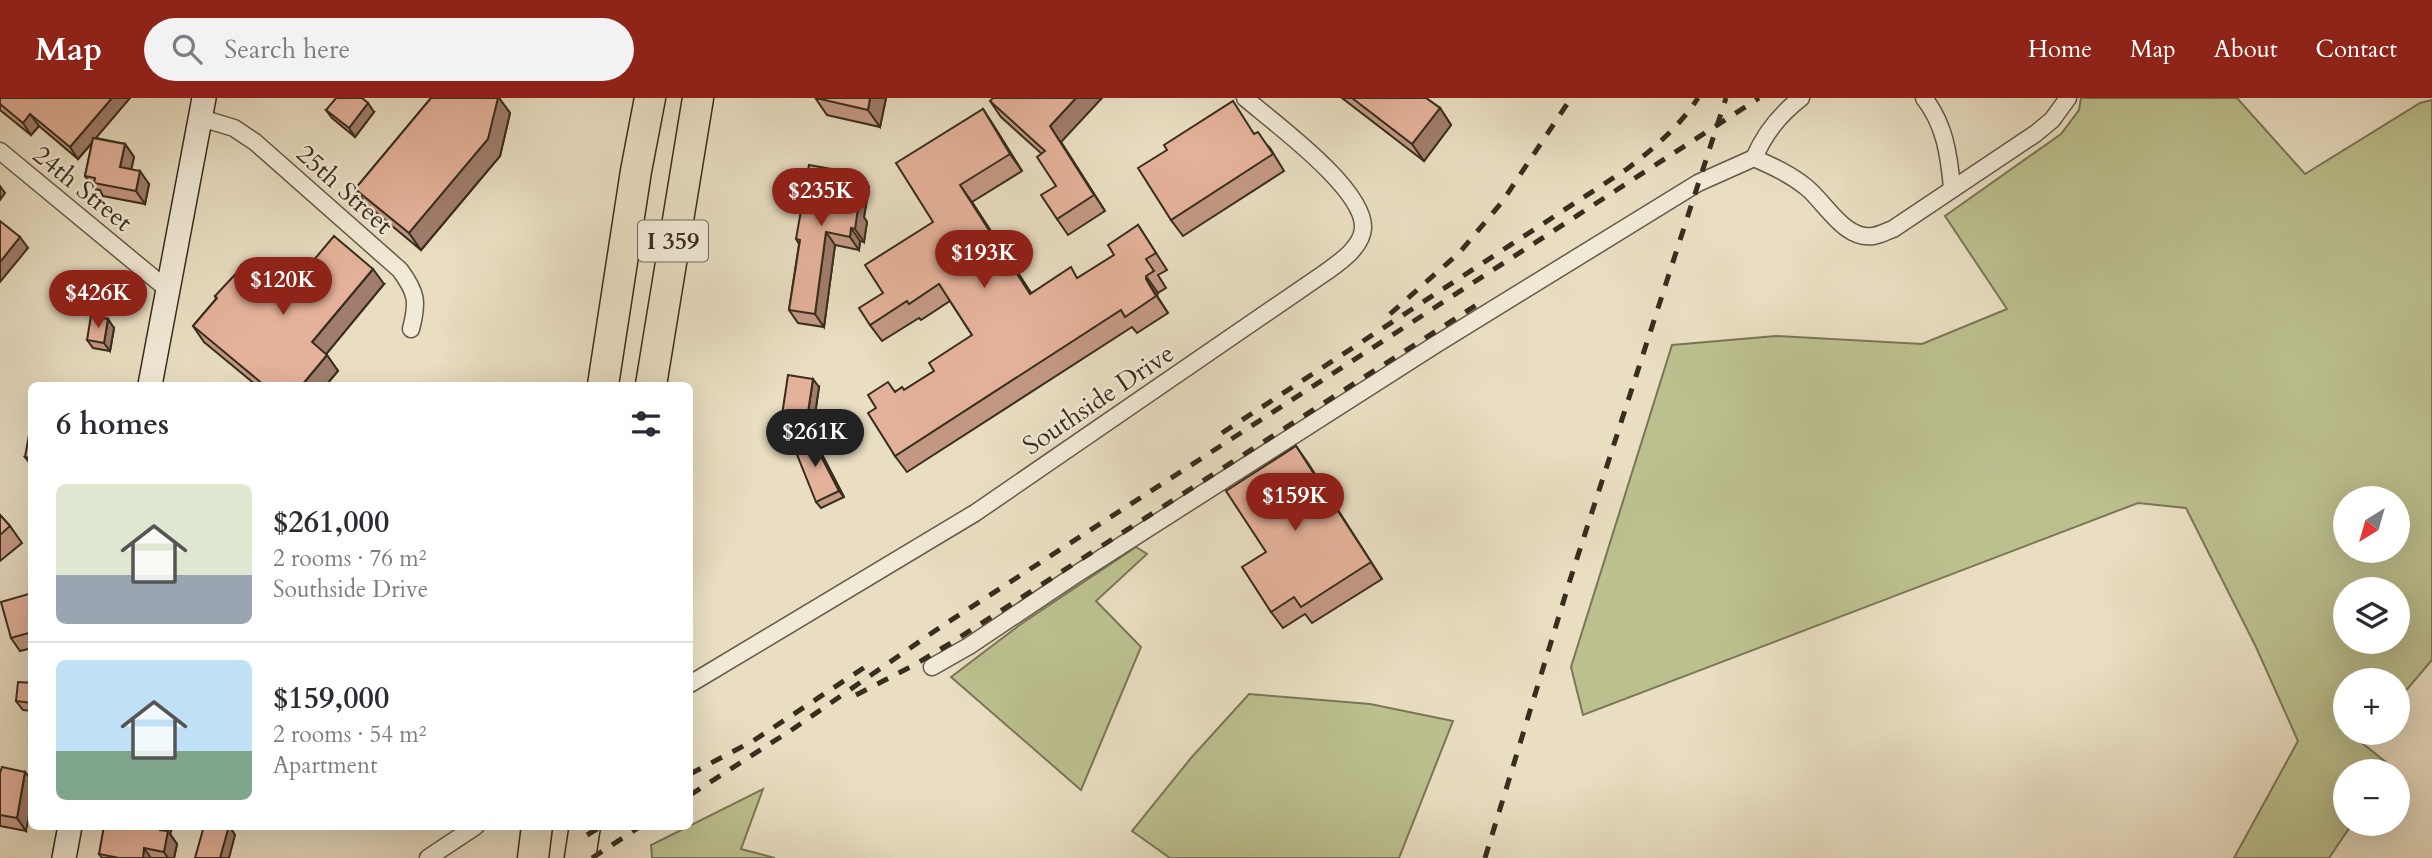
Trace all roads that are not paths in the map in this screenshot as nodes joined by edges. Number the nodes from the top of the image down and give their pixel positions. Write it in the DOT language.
graph roads {
  1 [pos="650,98"];
  2 [pos="698,98"];
  3 [pos="1245,98"];
  4 [pos="1801,98"];
  5 [pos="1924,98"];
  6 [pos="2068,98"];
  7 [pos="202,108"];
  8 [pos="0,151"];
  9 [pos="1754,158"];
  10 [pos="1952,188"];
  11 [pos="167,289"];
  12 [pos="411,329"];
  13 [pos="151,382"];
  14 [pos="603,382"];
  15 [pos="651,382"];
  16 [pos="932,667"];
  17 [pos="693,682"];
  18 [pos="69,830"];
  19 [pos="470,830"];
  20 [pos="536,830"];
  21 [pos="584,830"];
  22 [pos="64,858"];
  23 [pos="428,858"];
  24 [pos="533,858"];
  25 [pos="580,858"];
  1 -- 14 [label="highway, I 359"];
  2 -- 15 [label="highway, I 359"];
  3 -- 17 [label="street, Southside Drive"];
  4 -- 9 [label="street"];
  5 -- 10 [label="street"];
  6 -- 10 [label="street"];
  7 -- 11 [label="main road"];
  7 -- 12 [label="street, 25th Street"];
  8 -- 11 [label="street, 24th Street"];
  9 -- 10 [label="street"];
  9 -- 16 [label="street"];
  11 -- 13 [label="main road"];
  18 -- 22 [label="main road"];
  19 -- 23 [label="street"];
  20 -- 24 [label="highway"];
  21 -- 25 [label="highway"];
}
